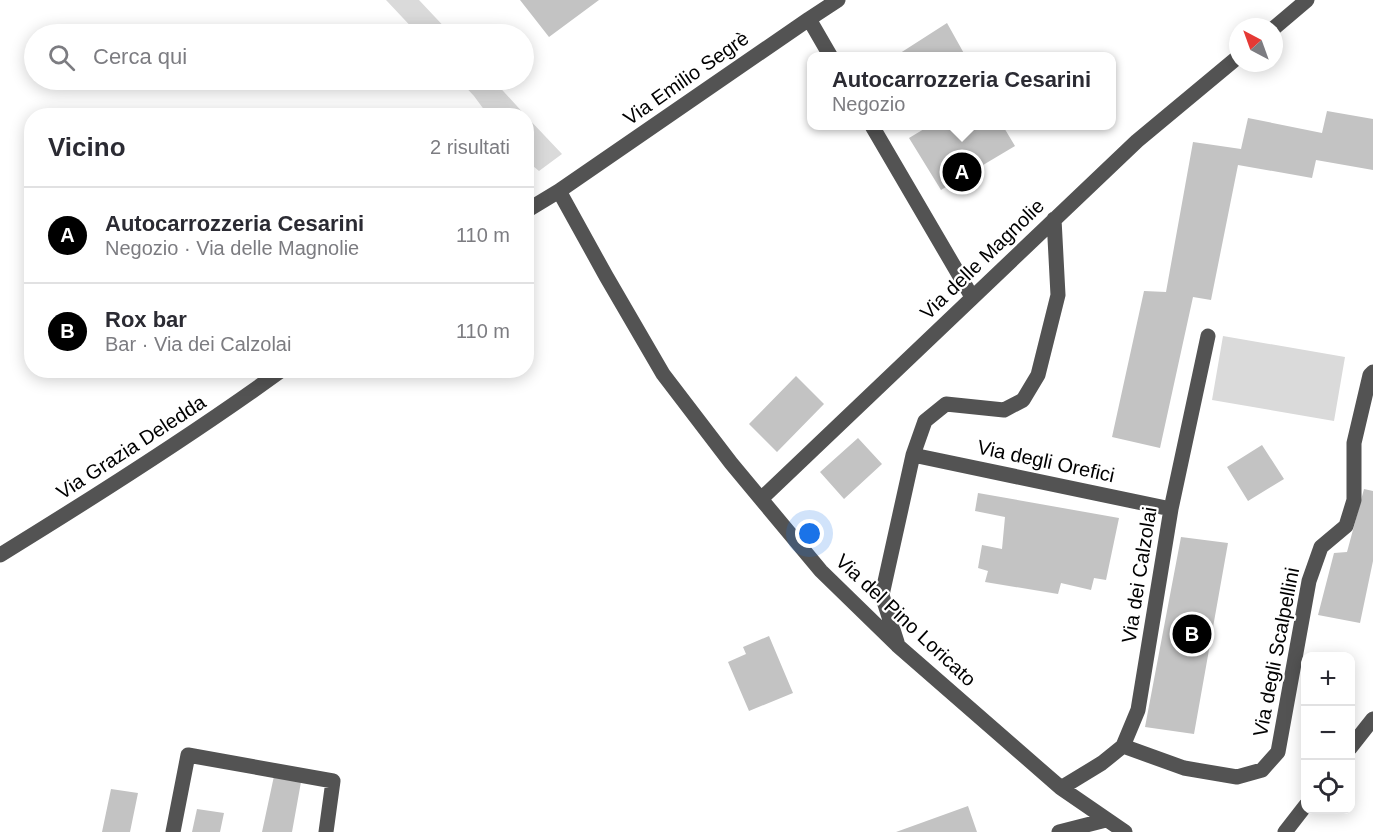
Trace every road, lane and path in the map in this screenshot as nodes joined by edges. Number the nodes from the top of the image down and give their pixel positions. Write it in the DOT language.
graph roads {
  1 [pos="838,0"];
  2 [pos="1308,0"];
  3 [pos="809,19"];
  4 [pos="1283,21"];
  5 [pos="828,52"];
  6 [pos="1229,64"];
  7 [pos="874,130"];
  8 [pos="559,191"];
  9 [pos="534,206"];
  10 [pos="1054,219"];
  11 [pos="972,297"];
  12 [pos="1208,336"];
  13 [pos="1373,372"];
  14 [pos="271,378"];
  15 [pos="913,455"];
  16 [pos="761,499"];
  17 [pos="1171,510"];
  18 [pos="0,555"];
  19 [pos="897,645"];
  20 [pos="1373,719"];
  21 [pos="1355,742"];
  22 [pos="1123,746"];
  23 [pos="1061,788"];
  24 [pos="1301,810"];
  25 [pos="1106,820"];
  26 [pos="173,832"];
  27 [pos="326,832"];
  28 [pos="1059,832"];
  29 [pos="1125,832"];
  30 [pos="1285,832"];
  1 -- 3 [label="street, Via Emilio Segrè"];
  2 -- 4 [label="street"];
  3 -- 5 [label="street"];
  3 -- 8 [label="street, Via Emilio Segrè"];
  6 -- 10 [label="street, Via delle Magnolie"];
  7 -- 11 [label="street"];
  8 -- 9 [label="street"];
  8 -- 16 [label="street, Via del Pino Loricato"];
  10 -- 11 [label="street, Via delle Magnolie"];
  10 -- 15 [label="street"];
  11 -- 16 [label="street, Via delle Magnolie"];
  12 -- 17 [label="street, Via dei Calzolai"];
  13 -- 22 [label="street, Via degli Scalpellini"];
  14 -- 18 [label="street, Via Grazia Deledda"];
  15 -- 17 [label="street, Via degli Orefici"];
  15 -- 19 [label="street"];
  16 -- 19 [label="street, Via del Pino Loricato"];
  17 -- 22 [label="street, Via dei Calzolai"];
  19 -- 23 [label="street, Via del Pino Loricato"];
  20 -- 21 [label="street"];
  22 -- 23 [label="street, Via dei Calzolai"];
  23 -- 25 [label="street, Via del Pino Loricato"];
  24 -- 30 [label="street"];
  25 -- 28 [label="street"];
  25 -- 29 [label="street, Via del Pino Loricato"];
  26 -- 27 [label="street"];
}
